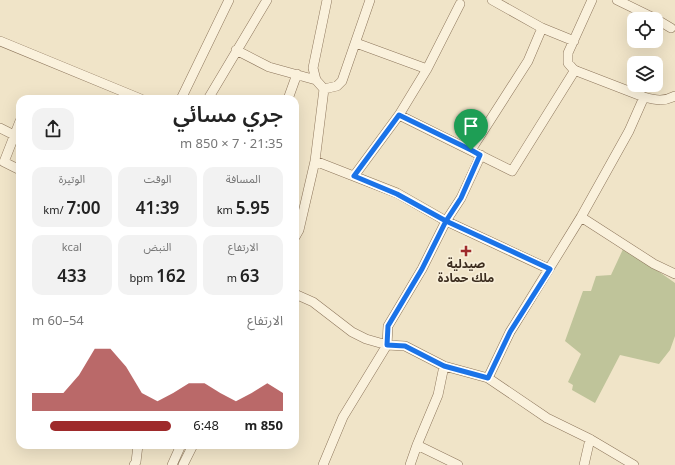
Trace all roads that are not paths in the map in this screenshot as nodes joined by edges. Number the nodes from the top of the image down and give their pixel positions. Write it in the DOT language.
graph roads {
  1 [pos="229,0"];
  2 [pos="268,0"];
  3 [pos="327,0"];
  4 [pos="370,0"];
  5 [pos="492,0"];
  6 [pos="592,0"];
  7 [pos="617,0"];
  8 [pos="460,4"];
  9 [pos="642,12"];
  10 [pos="663,23"];
  11 [pos="542,28"];
  12 [pos="671,28"];
  13 [pos="0,41"];
  14 [pos="574,41"];
  15 [pos="356,42"];
  16 [pos="236,50"];
  17 [pos="428,69"];
  18 [pos="575,70"];
  19 [pos="297,74"];
  20 [pos="316,80"];
  21 [pos="324,90"];
  22 [pos="131,95"];
  23 [pos="183,95"];
  24 [pos="210,95"];
  25 [pos="289,95"];
  26 [pos="675,96"];
  27 [pos="644,97"];
  28 [pos="399,115"];
  29 [pos="0,128"];
  30 [pos="16,130"];
  31 [pos="14,135"];
  32 [pos="471,150"];
  33 [pos="480,155"];
  34 [pos="315,161"];
  35 [pos="16,168"];
  36 [pos="354,176"];
  37 [pos="581,217"];
  38 [pos="446,221"];
  39 [pos="299,230"];
  40 [pos="550,269"];
  41 [pos="675,274"];
  42 [pos="299,296"];
  43 [pos="387,345"];
  44 [pos="444,366"];
  45 [pos="488,378"];
  46 [pos="590,439"];
  47 [pos="417,445"];
  48 [pos="138,449"];
  49 [pos="179,449"];
  50 [pos="191,449"];
  51 [pos="134,465"];
  52 [pos="172,465"];
  53 [pos="183,465"];
  54 [pos="322,465"];
  55 [pos="410,465"];
  56 [pos="458,465"];
  57 [pos="584,465"];
  58 [pos="634,465"];
  1 -- 23 [label="street"];
  2 -- 16 [label="street"];
  3 -- 20 [label="street"];
  4 -- 15 [label="street"];
  5 -- 11 [label="street"];
  6 -- 14 [label="street"];
  7 -- 9 [label="street"];
  8 -- 17 [label="street"];
  10 -- 12 [label="street"];
  11 -- 14 [label="street"];
  11 -- 32 [label="street"];
  13 -- 22 [label="street"];
  14 -- 18 [label="street"];
  15 -- 17 [label="street"];
  15 -- 21 [label="street"];
  16 -- 19 [label="street"];
  16 -- 24 [label="street"];
  17 -- 28 [label="street"];
  18 -- 27 [label="street"];
  18 -- 33 [label="street"];
  19 -- 20 [label="street"];
  19 -- 25 [label="street"];
  20 -- 21 [label="street"];
  21 -- 34 [label="street"];
  26 -- 27 [label="street"];
  27 -- 37 [label="street"];
  28 -- 32 [label="street"];
  28 -- 36 [label="street"];
  29 -- 31 [label="street"];
  30 -- 31 [label="street"];
  31 -- 35 [label="street"];
  32 -- 33 [label="street"];
  33 -- 38 [label="street"];
  34 -- 36 [label="street"];
  34 -- 39 [label="street"];
  36 -- 38 [label="street"];
  37 -- 40 [label="street"];
  37 -- 41 [label="street"];
  38 -- 40 [label="street"];
  38 -- 43 [label="street"];
  40 -- 45 [label="street"];
  42 -- 43 [label="street"];
  43 -- 44 [label="street"];
  43 -- 54 [label="street"];
  44 -- 45 [label="street"];
  44 -- 47 [label="street"];
  45 -- 46 [label="street"];
  46 -- 57 [label="street"];
  46 -- 58 [label="street"];
  47 -- 55 [label="street"];
  47 -- 56 [label="street"];
  48 -- 51 [label="street"];
  49 -- 52 [label="street"];
  50 -- 53 [label="street"];
}
